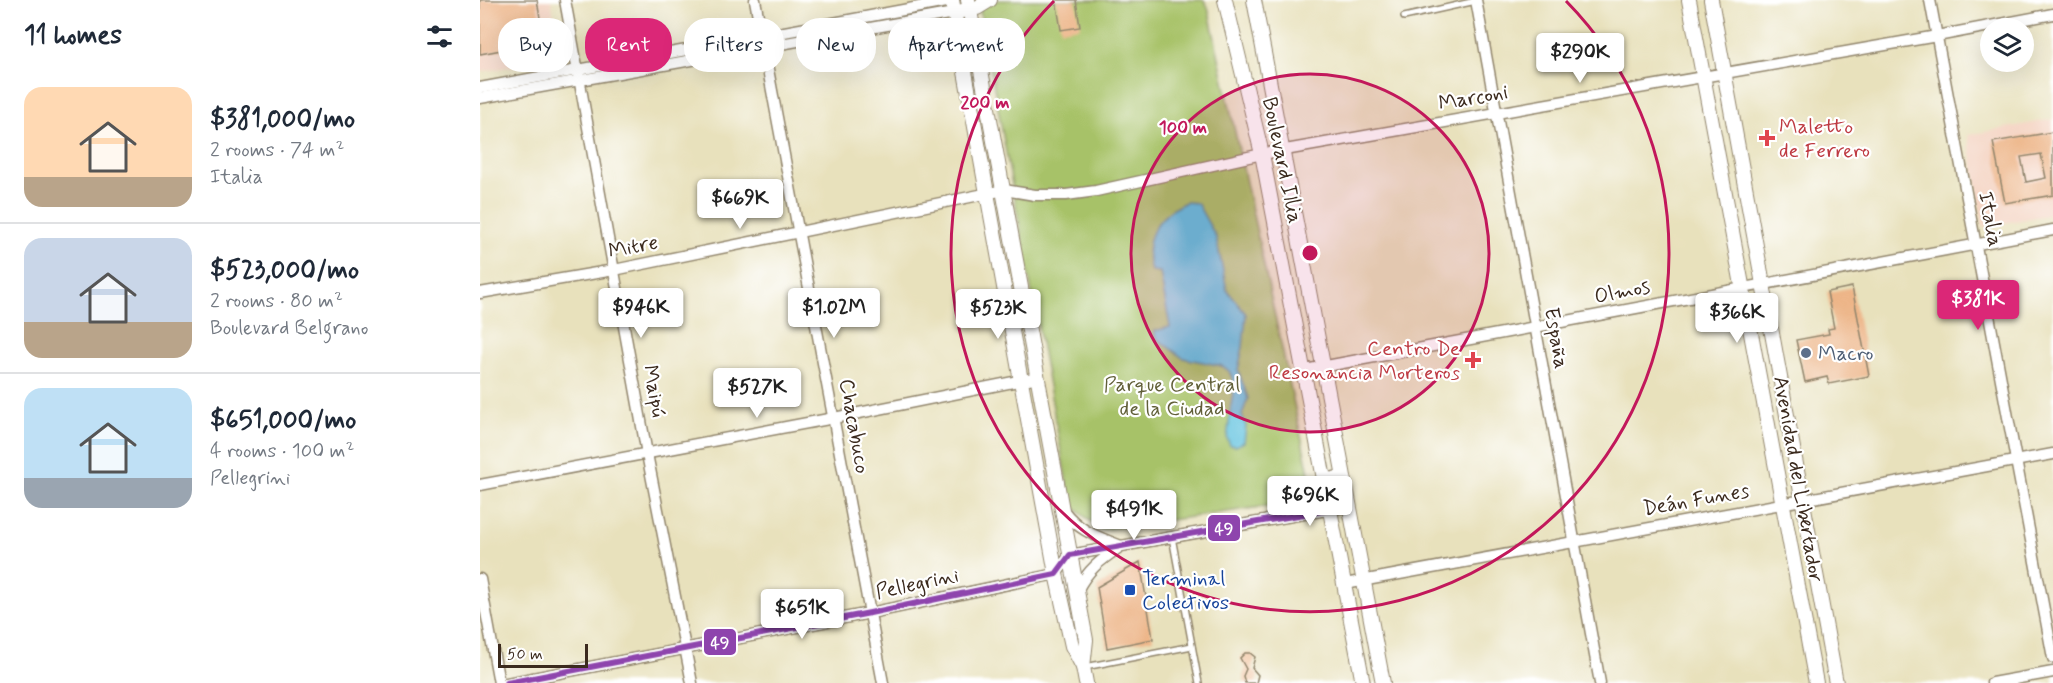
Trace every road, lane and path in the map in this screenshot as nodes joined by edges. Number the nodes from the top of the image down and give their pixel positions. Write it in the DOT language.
graph roads {
  1 [pos="565,0"];
  2 [pos="755,0"];
  3 [pos="990,0"];
  4 [pos="1224,0"];
  5 [pos="1254,0"];
  6 [pos="1689,0"];
  7 [pos="1711,0"];
  8 [pos="1930,0"];
  9 [pos="1476,1"];
  10 [pos="953,3"];
  11 [pos="968,5"];
  12 [pos="2053,14"];
  13 [pos="1404,17"];
  14 [pos="758,18"];
  15 [pos="1937,36"];
  16 [pos="784,37"];
  17 [pos="684,55"];
  18 [pos="768,72"];
  19 [pos="1724,73"];
  20 [pos="578,75"];
  21 [pos="1704,77"];
  22 [pos="480,88"];
  23 [pos="480,98"];
  24 [pos="1497,113"];
  25 [pos="1281,151"];
  26 [pos="1263,154"];
  27 [pos="1004,190"];
  28 [pos="987,193"];
  29 [pos="2053,231"];
  30 [pos="800,233"];
  31 [pos="1976,245"];
  32 [pos="614,270"];
  33 [pos="1763,285"];
  34 [pos="1743,288"];
  35 [pos="480,293"];
  36 [pos="1535,327"];
  37 [pos="1323,367"];
  38 [pos="1305,370"];
  39 [pos="1038,377"];
  40 [pos="1022,380"];
  41 [pos="834,418"];
  42 [pos="647,454"];
  43 [pos="2053,454"];
  44 [pos="2016,461"];
  45 [pos="1343,475"];
  46 [pos="1325,479"];
  47 [pos="480,485"];
  48 [pos="1802,500"];
  49 [pos="1783,503"];
  50 [pos="1349,506"];
  51 [pos="1061,508"];
  52 [pos="1331,509"];
  53 [pos="1266,521"];
  54 [pos="1177,536"];
  55 [pos="1574,541"];
  56 [pos="1121,546"];
  57 [pos="1070,555"];
  58 [pos="1056,574"];
  59 [pos="480,579"];
  60 [pos="1364,580"];
  61 [pos="1345,584"];
  62 [pos="1077,591"];
  63 [pos="870,613"];
  64 [pos="1192,646"];
  65 [pos="686,648"];
  66 [pos="2053,658"];
  67 [pos="1083,667"];
  68 [pos="2053,672"];
  69 [pos="499,683"];
  70 [pos="507,683"];
  71 [pos="692,683"];
  72 [pos="883,683"];
  73 [pos="1086,683"];
  74 [pos="1199,683"];
  75 [pos="1363,683"];
  76 [pos="1383,683"];
  77 [pos="1600,683"];
  78 [pos="1816,683"];
  79 [pos="1836,683"];
  80 [pos="1992,683"];
  1 -- 20 [label="street, Maipú"];
  2 -- 14 [label="street, Chacabuco"];
  3 -- 11 [label="street"];
  4 -- 26 [label="street, Boulevard Illia"];
  5 -- 25 [label="street, Boulevard Illia"];
  6 -- 21 [label="street, Avenidad del Libertador"];
  7 -- 19 [label="street, Avenidad del Libertador"];
  8 -- 15 [label="street, Italia"];
  9 -- 13 [label="lane"];
  9 -- 24 [label="street, España"];
  10 -- 11 [label="street"];
  10 -- 16 [label="street"];
  10 -- 28 [label="street"];
  11 -- 27 [label="street"];
  12 -- 15 [label="street, Marconi"];
  15 -- 19 [label="street, Marconi"];
  15 -- 31 [label="street, Italia"];
  17 -- 20 [label="street"];
  18 -- 30 [label="street, Chacabuco"];
  19 -- 21 [label="street, Marconi"];
  19 -- 33 [label="street, Avenidad del Libertador"];
  20 -- 22 [label="street"];
  20 -- 23 [label="street"];
  20 -- 32 [label="street, Maipú"];
  21 -- 24 [label="street, Marconi"];
  21 -- 34 [label="street, Avenidad del Libertador"];
  24 -- 25 [label="street, Marconi"];
  24 -- 36 [label="street, España"];
  25 -- 26 [label="street, Marconi"];
  25 -- 37 [label="street, Boulevard Illia"];
  26 -- 27 [label="street, Marconi"];
  26 -- 38 [label="street, Boulevard Illia"];
  27 -- 28 [label="street, Mitre"];
  27 -- 39 [label="street"];
  28 -- 30 [label="street, Mitre"];
  28 -- 40 [label="street"];
  29 -- 31 [label="street, Olmos"];
  30 -- 32 [label="street, Mitre"];
  30 -- 41 [label="street, Chacabuco"];
  31 -- 33 [label="street, Olmos"];
  31 -- 44 [label="street, Italia"];
  32 -- 35 [label="street, Mitre"];
  32 -- 42 [label="street, Maipú"];
  33 -- 34 [label="street, Olmos"];
  33 -- 48 [label="street, Avenidad del Libertador"];
  34 -- 36 [label="street, Olmos"];
  34 -- 49 [label="street, Avenidad del Libertador"];
  36 -- 37 [label="street, Olmos"];
  36 -- 55 [label="street, España"];
  37 -- 38 [label="street, Olmos"];
  37 -- 45 [label="street, Boulevard Illia"];
  38 -- 46 [label="street, Boulevard Illia"];
  39 -- 40 [label="street"];
  39 -- 51 [label="street"];
  40 -- 41 [label="street"];
  40 -- 58 [label="street"];
  41 -- 42 [label="street"];
  41 -- 63 [label="street, Chacabuco"];
  42 -- 47 [label="street"];
  42 -- 65 [label="street, Maipú"];
  43 -- 44 [label="street, Deán Funes"];
  44 -- 48 [label="street, Deán Funes"];
  44 -- 66 [label="street, Italia"];
  45 -- 46 [label="street"];
  45 -- 50 [label="street, Boulevard Illia"];
  46 -- 52 [label="street, Boulevard Illia"];
  46 -- 53 [label="street"];
  48 -- 49 [label="street, Deán Funes"];
  48 -- 79 [label="street, Avenidad del Libertador"];
  49 -- 55 [label="street, Deán Funes"];
  49 -- 78 [label="street, Avenidad del Libertador"];
  50 -- 52 [label="street"];
  50 -- 60 [label="street, Boulevard Illia"];
  51 -- 56 [label="street"];
  51 -- 57 [label="street"];
  52 -- 53 [label="street"];
  52 -- 61 [label="street, Boulevard Illia"];
  53 -- 54 [label="street"];
  54 -- 56 [label="street"];
  54 -- 64 [label="lane"];
  55 -- 60 [label="street, Deán Funes"];
  55 -- 77 [label="street, España"];
  56 -- 57 [label="street"];
  56 -- 62 [label="street"];
  57 -- 58 [label="street"];
  57 -- 62 [label="street"];
  58 -- 63 [label="street, Pellegrini"];
  58 -- 67 [label="street"];
  59 -- 69 [label="street"];
  60 -- 61 [label="street, Deán Funes"];
  60 -- 76 [label="street, Boulevard Illia"];
  61 -- 75 [label="street, Boulevard Illia"];
  62 -- 67 [label="street"];
  63 -- 65 [label="street, Pellegrini"];
  63 -- 72 [label="street, Chacabuco"];
  64 -- 67 [label="lane"];
  64 -- 74 [label="lane"];
  65 -- 70 [label="street, Pellegrini"];
  65 -- 71 [label="street, Maipú"];
  67 -- 73 [label="street"];
  68 -- 80 [label="street"];
}
